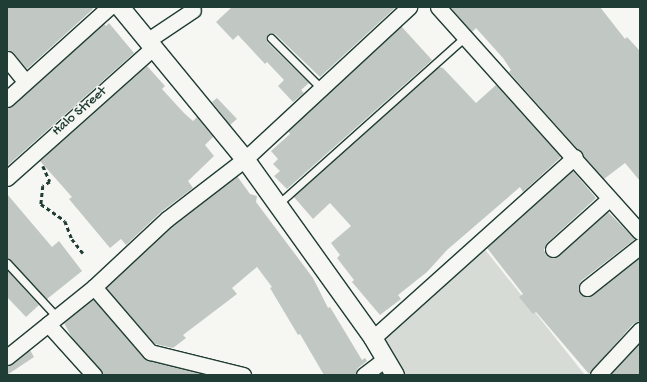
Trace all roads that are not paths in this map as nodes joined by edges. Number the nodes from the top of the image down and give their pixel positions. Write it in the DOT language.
graph roads {
  1 [pos="109,7"];
  2 [pos="120,7"];
  3 [pos="408,7"];
  4 [pos="438,7"];
  5 [pos="192,10"];
  6 [pos="465,37"];
  7 [pos="271,38"];
  8 [pos="151,43"];
  9 [pos="7,59"];
  10 [pos="25,82"];
  11 [pos="320,88"];
  12 [pos="7,99"];
  13 [pos="575,157"];
  14 [pos="245,159"];
  15 [pos="7,178"];
  16 [pos="609,199"];
  17 [pos="277,205"];
  18 [pos="640,232"];
  19 [pos="640,246"];
  20 [pos="553,249"];
  21 [pos="7,264"];
  22 [pos="94,287"];
  23 [pos="587,288"];
  24 [pos="52,320"];
  25 [pos="640,330"];
  26 [pos="372,338"];
  27 [pos="7,357"];
  28 [pos="385,359"];
  29 [pos="94,375"];
  30 [pos="243,375"];
  31 [pos="364,375"];
  32 [pos="395,375"];
  33 [pos="598,375"];
  1 -- 10 [label="street"];
  2 -- 8 [label="street"];
  3 -- 11 [label="street"];
  4 -- 6 [label="street"];
  5 -- 8 [label="street, Halo Street"];
  6 -- 13 [label="street"];
  6 -- 17 [label="lane"];
  7 -- 11 [label="lane"];
  8 -- 14 [label="street"];
  8 -- 15 [label="street, Halo Street"];
  9 -- 10 [label="street"];
  10 -- 12 [label="street"];
  11 -- 14 [label="street"];
  13 -- 16 [label="street"];
  13 -- 26 [label="street"];
  14 -- 17 [label="street"];
  14 -- 22 [label="street"];
  16 -- 18 [label="street"];
  16 -- 20 [label="street"];
  17 -- 26 [label="street"];
  19 -- 23 [label="street"];
  21 -- 24 [label="lane"];
  22 -- 24 [label="street"];
  22 -- 30 [label="street"];
  24 -- 27 [label="street"];
  24 -- 29 [label="street"];
  25 -- 33 [label="street"];
  26 -- 28 [label="street"];
  28 -- 31 [label="street"];
  28 -- 32 [label="street"];
}
